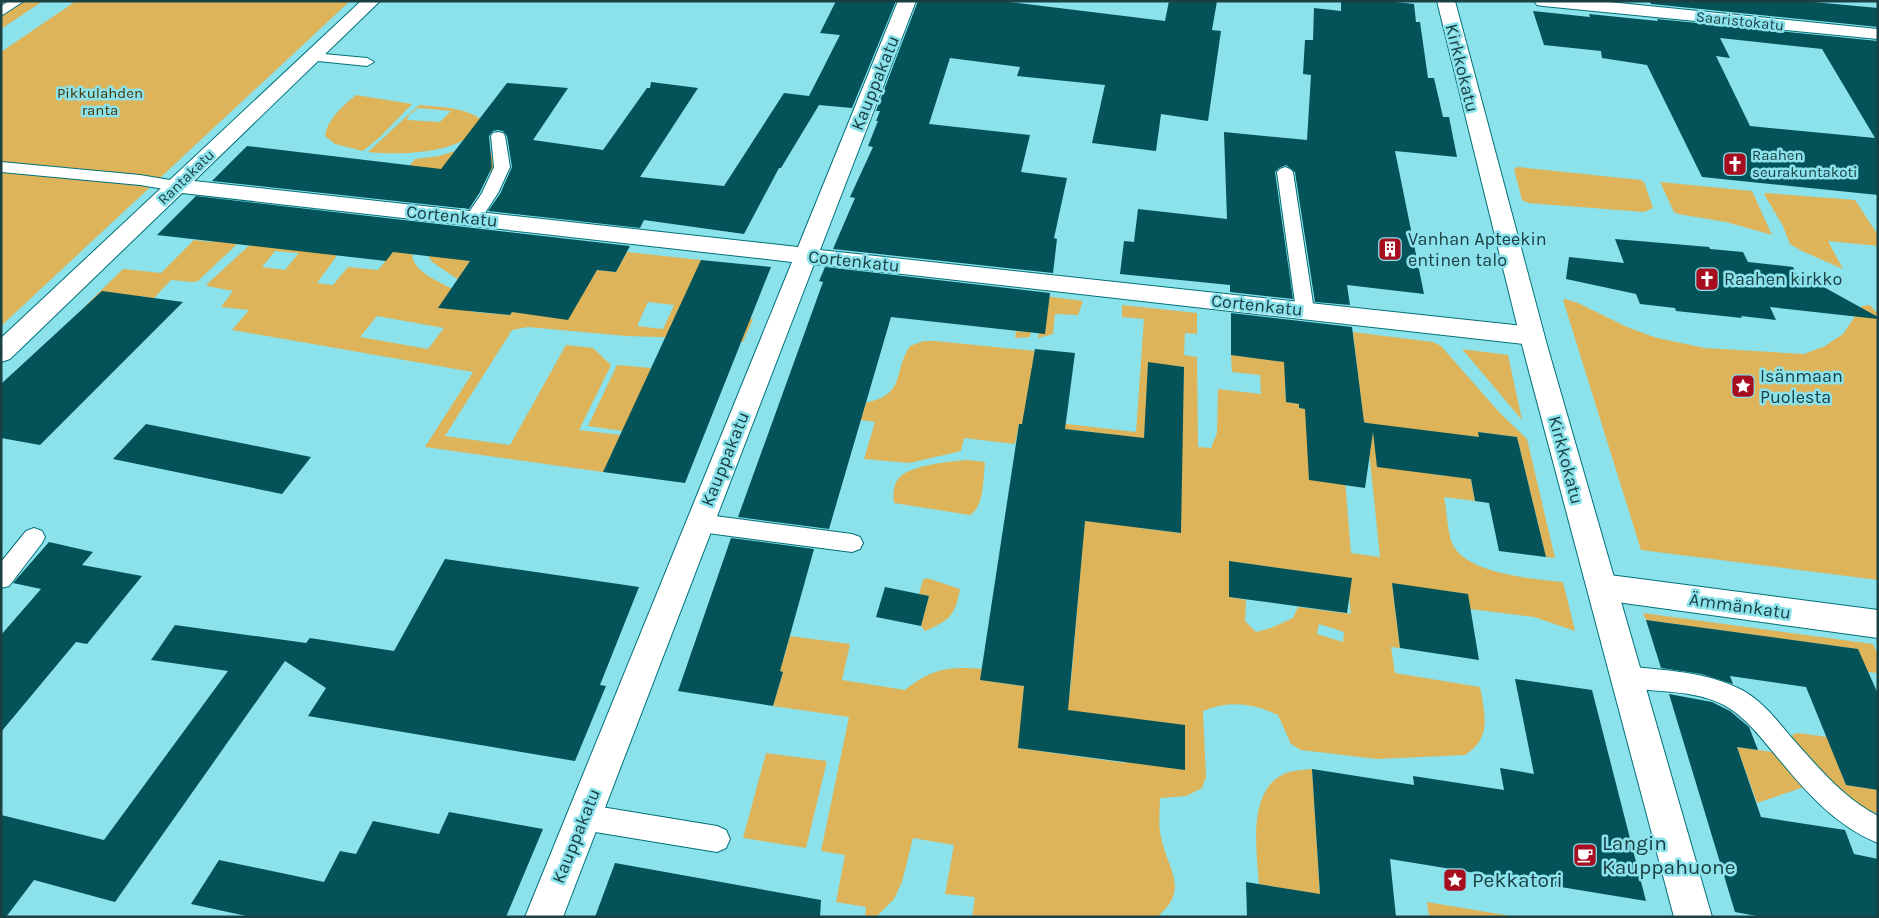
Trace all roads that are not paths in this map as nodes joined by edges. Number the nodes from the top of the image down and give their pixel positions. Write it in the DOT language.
graph roads {
  1 [pos="18,1"];
  2 [pos="371,1"];
  3 [pos="907,1"];
  4 [pos="1446,1"];
  5 [pos="1543,1"];
  6 [pos="1,12"];
  7 [pos="1878,34"];
  8 [pos="313,57"];
  9 [pos="367,62"];
  10 [pos="498,136"];
  11 [pos="1,167"];
  12 [pos="1284,172"];
  13 [pos="176,186"];
  14 [pos="473,218"];
  15 [pos="806,256"];
  16 [pos="1304,310"];
  17 [pos="1532,336"];
  18 [pos="1,353"];
  19 [pos="700,522"];
  20 [pos="34,538"];
  21 [pos="852,543"];
  22 [pos="1,579"];
  23 [pos="1602,587"];
  24 [pos="1878,624"];
  25 [pos="1627,677"];
  26 [pos="584,817"];
  27 [pos="1878,830"];
  28 [pos="717,839"];
  29 [pos="544,917"];
  30 [pos="1692,917"];
  1 -- 6 [label="lane"];
  2 -- 8 [label="street, Rantakatu"];
  3 -- 15 [label="street, Kauppakatu"];
  4 -- 17 [label="street, Kirkkokatu"];
  5 -- 7 [label="street, Saaristokatu"];
  8 -- 9 [label="lane"];
  8 -- 13 [label="street, Rantakatu"];
  10 -- 14 [label="lane"];
  11 -- 13 [label="lane"];
  12 -- 16 [label="lane"];
  13 -- 14 [label="street, Cortenkatu"];
  13 -- 18 [label="street, Rantakatu"];
  14 -- 15 [label="street, Cortenkatu"];
  15 -- 16 [label="street, Cortenkatu"];
  15 -- 19 [label="street, Kauppakatu"];
  16 -- 17 [label="street, Cortenkatu"];
  17 -- 23 [label="street, Kirkkokatu"];
  19 -- 21 [label="lane"];
  19 -- 26 [label="street, Kauppakatu"];
  20 -- 22 [label="lane"];
  23 -- 24 [label="street, Ämmänkatu"];
  23 -- 25 [label="street, Kirkkokatu"];
  25 -- 27 [label="lane"];
  25 -- 30 [label="street, Kirkkokatu"];
  26 -- 28 [label="lane"];
  26 -- 29 [label="street, Kauppakatu"];
}
